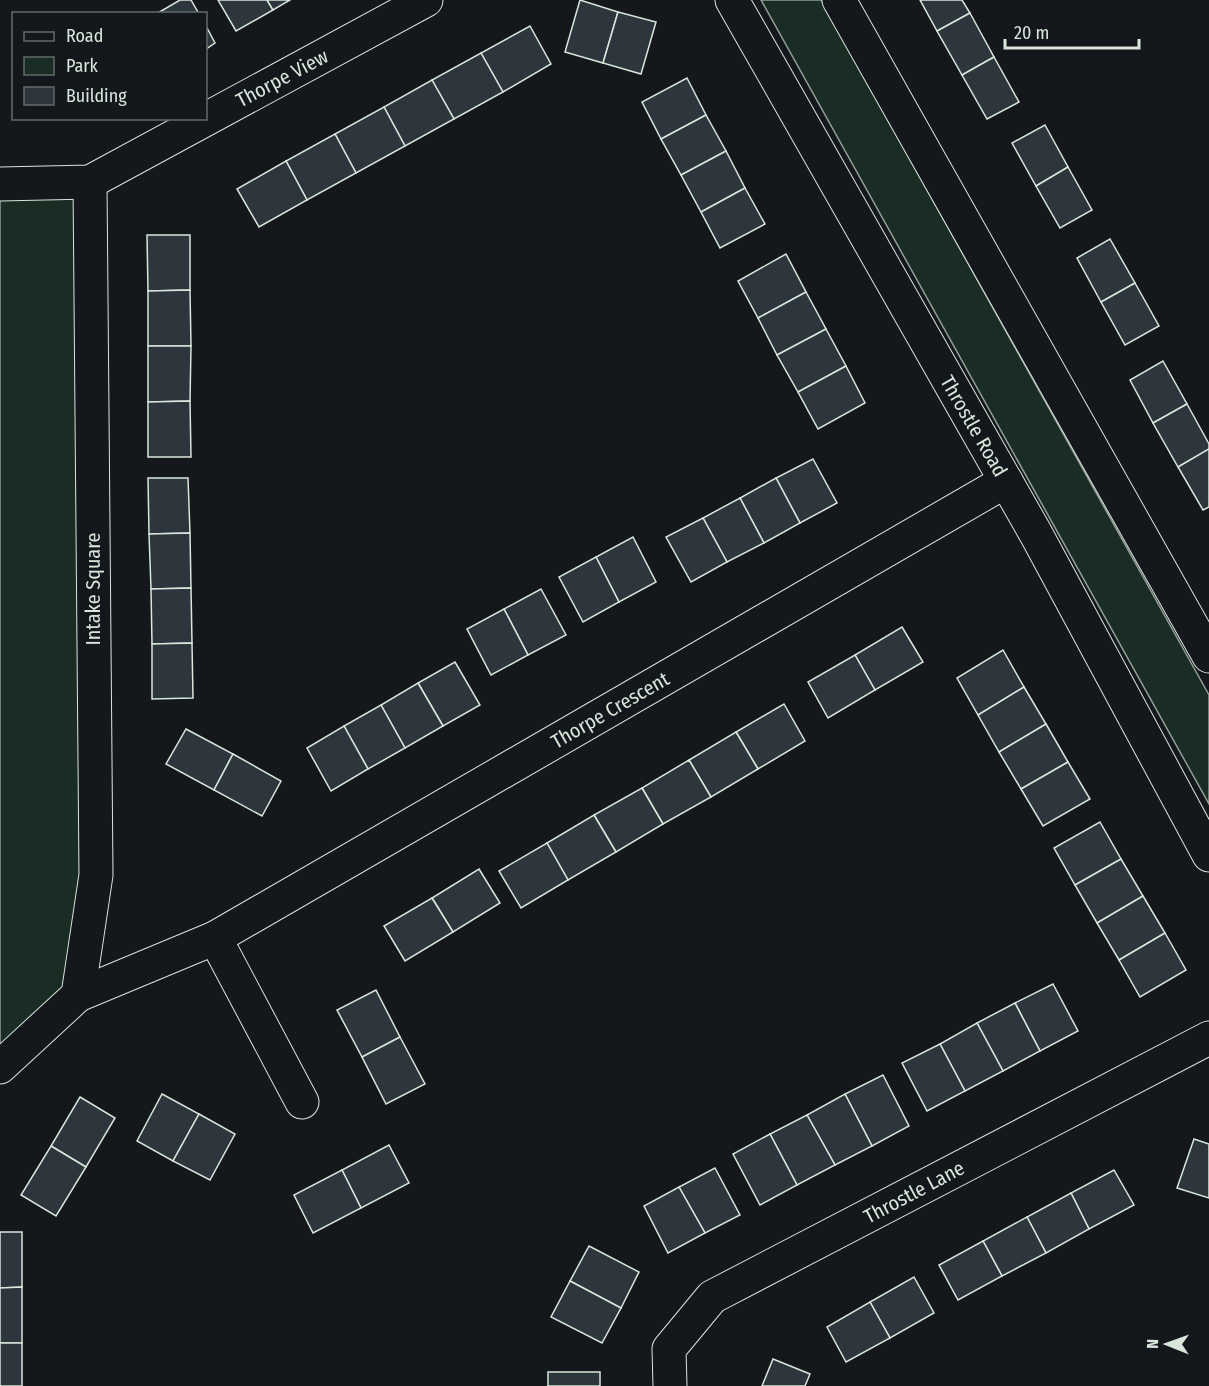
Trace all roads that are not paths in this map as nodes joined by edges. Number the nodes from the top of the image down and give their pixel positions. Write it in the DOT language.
graph roads {
  1 [pos="426,0"];
  2 [pos="732,0"];
  3 [pos="838,0"];
  4 [pos="207,119"];
  5 [pos="204,120"];
  6 [pos="90,182"];
  7 [pos="0,184"];
  8 [pos="1006,481"];
  9 [pos="1209,656"];
  10 [pos="1209,855"];
  11 [pos="215,938"];
  12 [pos="78,995"];
  13 [pos="1209,1038"];
  14 [pos="0,1067"];
  15 [pos="302,1102"];
  16 [pos="670,1386"];
  1 -- 4 [label="street, Thorpe View"];
  2 -- 8 [label="street, Throstle Road"];
  3 -- 9 [label="street"];
  5 -- 6 [label="street, Thorpe View"];
  6 -- 7 [label="street, Thorpe View"];
  6 -- 12 [label="street, Intake Square"];
  8 -- 10 [label="street, Throstle Road"];
  8 -- 11 [label="street, Thorpe Crescent"];
  11 -- 12 [label="street, Thorpe Crescent"];
  11 -- 15 [label="street"];
  12 -- 14 [label="street, Thorpe Crescent"];
  13 -- 16 [label="street, Throstle Lane"];
}
